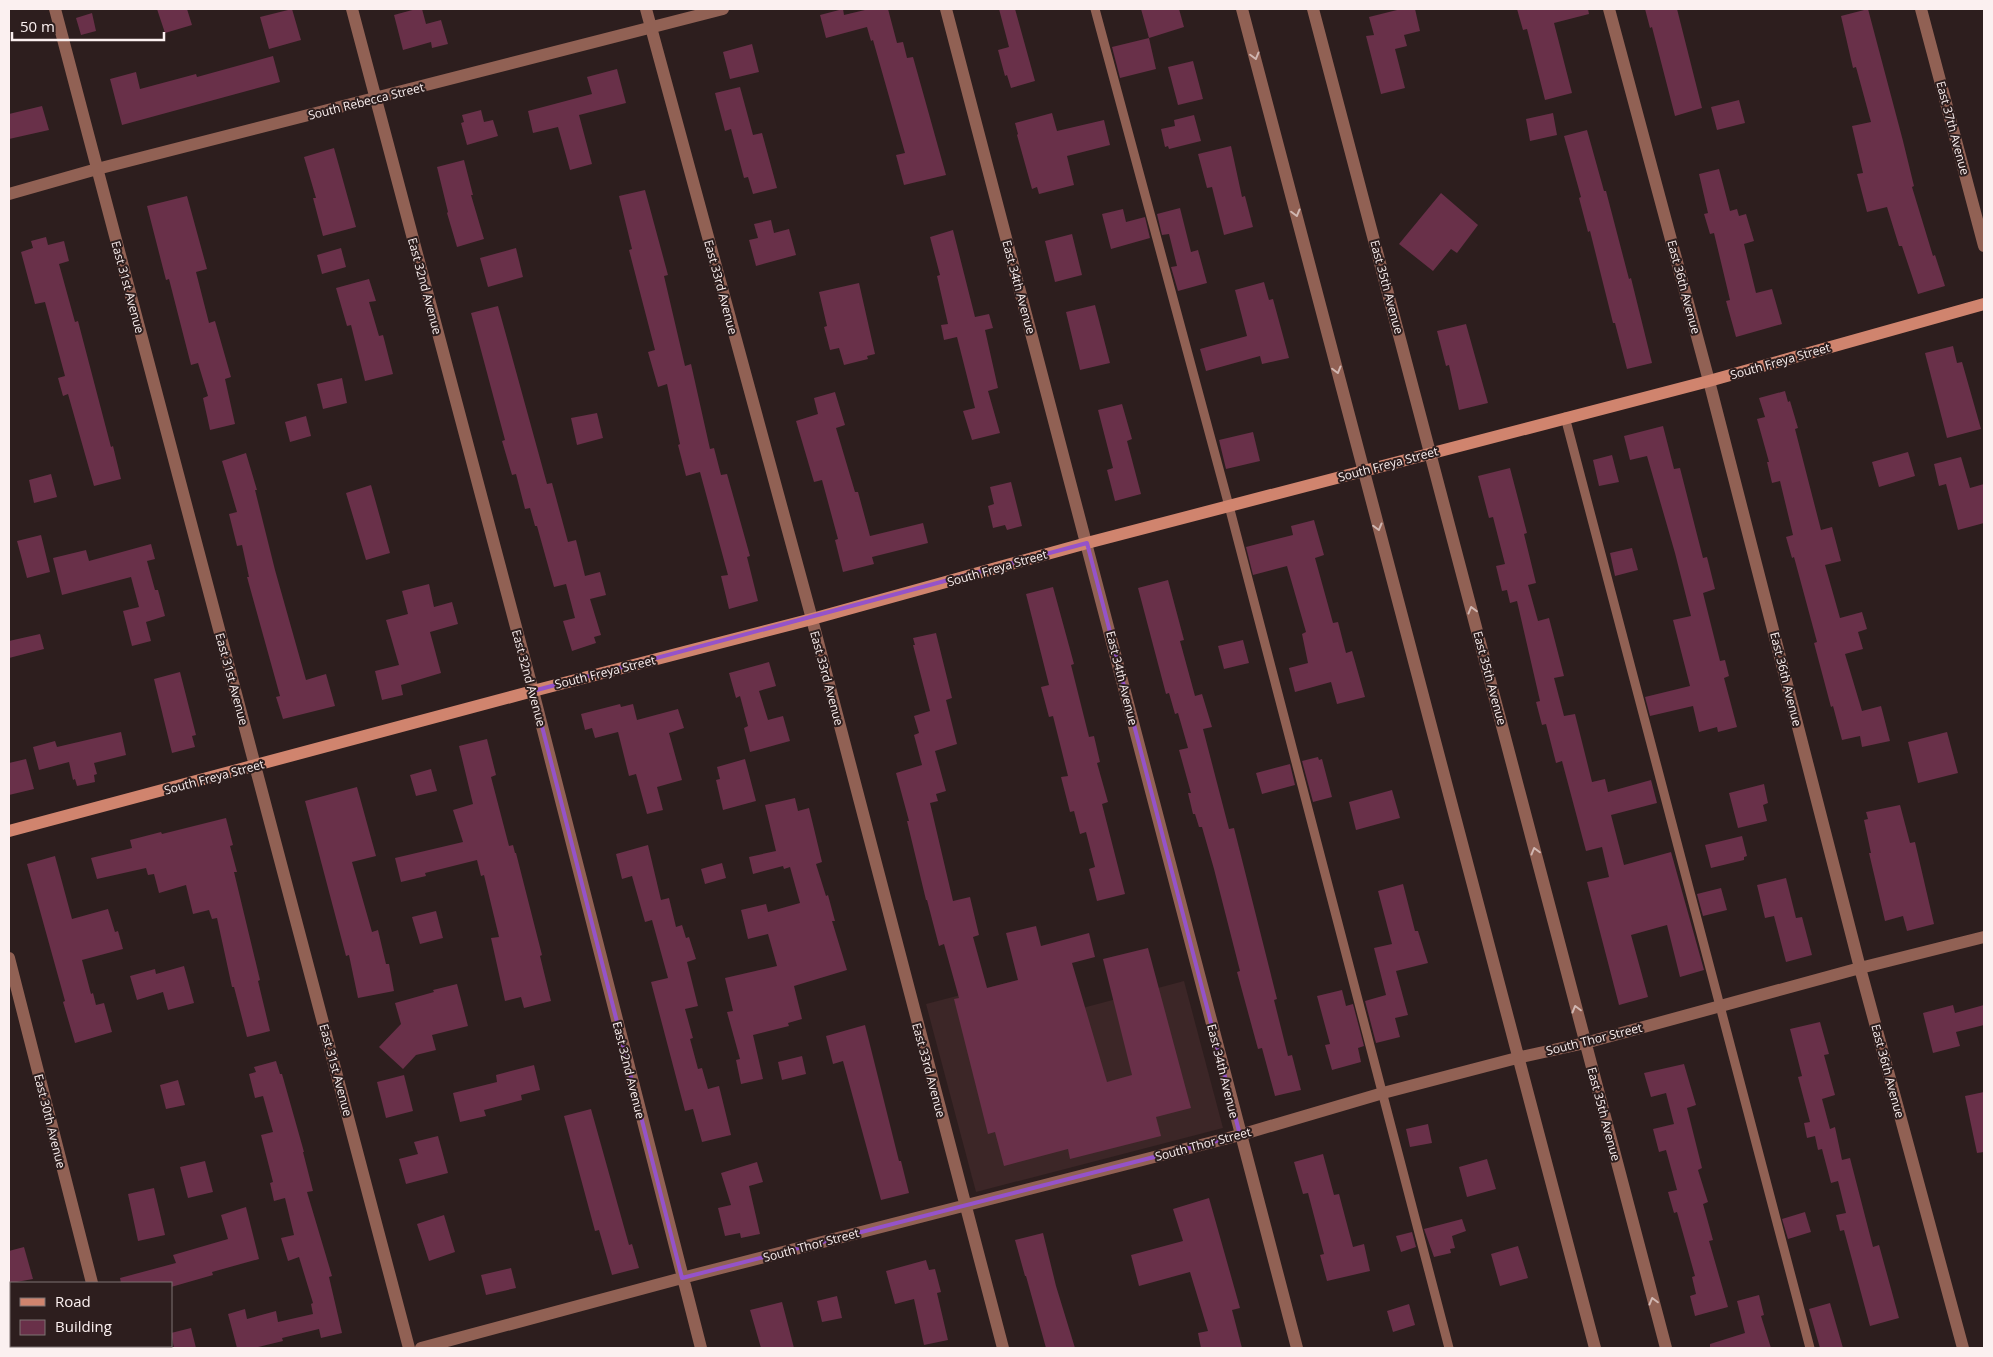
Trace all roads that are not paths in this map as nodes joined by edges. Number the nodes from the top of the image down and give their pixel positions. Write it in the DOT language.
graph roads {
  1 [pos="55,9"];
  2 [pos="352,9"];
  3 [pos="646,9"];
  4 [pos="723,9"];
  5 [pos="946,9"];
  6 [pos="1095,9"];
  7 [pos="1242,9"];
  8 [pos="1313,9"];
  9 [pos="1610,9"];
  10 [pos="1921,9"];
  11 [pos="651,28"];
  12 [pos="376,98"];
  13 [pos="97,169"];
  14 [pos="9,194"];
  15 [pos="1984,246"];
  16 [pos="1984,304"];
  17 [pos="1709,381"];
  18 [pos="1565,418"];
  19 [pos="1430,452"];
  20 [pos="1364,470"];
  21 [pos="1229,506"];
  22 [pos="1087,543"];
  23 [pos="812,619"];
  24 [pos="533,691"];
  25 [pos="255,766"];
  26 [pos="9,831"];
  27 [pos="1984,937"];
  28 [pos="9,958"];
  29 [pos="1860,968"];
  30 [pos="1719,1006"];
  31 [pos="1585,1043"];
  32 [pos="1517,1058"];
  33 [pos="1383,1093"];
  34 [pos="1240,1135"];
  35 [pos="965,1205"];
  36 [pos="682,1278"];
  37 [pos="92,1282"];
  38 [pos="409,1348"];
  39 [pos="421,1348"];
  40 [pos="701,1348"];
  41 [pos="1003,1348"];
  42 [pos="1297,1348"];
  43 [pos="1449,1348"];
  44 [pos="1595,1348"];
  45 [pos="1666,1348"];
  46 [pos="1810,1348"];
  47 [pos="1963,1348"];
  1 -- 13 [label="street, East 31st Avenue"];
  2 -- 12 [label="street, East 32nd Avenue"];
  3 -- 11 [label="street, East 33rd Avenue"];
  4 -- 11 [label="street, South Rebecca Street"];
  5 -- 22 [label="street, East 34th Avenue"];
  6 -- 21 [label="lane"];
  7 -- 20 [label="street, one-way"];
  8 -- 19 [label="street, East 35th Avenue"];
  9 -- 17 [label="street, East 36th Avenue"];
  10 -- 15 [label="street, East 37th Avenue"];
  11 -- 12 [label="street, South Rebecca Street"];
  11 -- 23 [label="street, East 33rd Avenue"];
  12 -- 13 [label="street, South Rebecca Street"];
  12 -- 24 [label="street, East 32nd Avenue"];
  13 -- 14 [label="street, South Rebecca Street"];
  13 -- 25 [label="street, East 31st Avenue"];
  16 -- 17 [label="main road, South Freya Street"];
  17 -- 18 [label="main road, South Freya Street"];
  17 -- 29 [label="street, East 36th Avenue"];
  18 -- 19 [label="main road, South Freya Street"];
  18 -- 30 [label="lane"];
  19 -- 20 [label="main road, South Freya Street"];
  31 -- 19 [label="street, East 35th Avenue, one-way"];
  20 -- 21 [label="main road, South Freya Street"];
  20 -- 32 [label="street, one-way"];
  21 -- 22 [label="main road, South Freya Street"];
  21 -- 33 [label="lane"];
  22 -- 23 [label="main road, South Freya Street"];
  22 -- 34 [label="street, East 34th Avenue"];
  23 -- 24 [label="main road, South Freya Street"];
  23 -- 35 [label="street, East 33rd Avenue"];
  24 -- 25 [label="main road, South Freya Street"];
  24 -- 36 [label="street, East 32nd Avenue"];
  25 -- 26 [label="main road, South Freya Street"];
  25 -- 38 [label="street, East 31st Avenue"];
  27 -- 29 [label="street, South Thor Street"];
  28 -- 37 [label="street, East 30th Avenue"];
  29 -- 30 [label="street, South Thor Street"];
  29 -- 47 [label="street, East 36th Avenue"];
  30 -- 31 [label="street, South Thor Street"];
  30 -- 46 [label="lane"];
  31 -- 32 [label="street, South Thor Street"];
  45 -- 31 [label="street, East 35th Avenue, one-way"];
  32 -- 33 [label="street, South Thor Street"];
  32 -- 44 [label="street"];
  33 -- 34 [label="street, South Thor Street"];
  33 -- 43 [label="lane"];
  34 -- 35 [label="street, South Thor Street"];
  34 -- 42 [label="street, East 34th Avenue"];
  35 -- 36 [label="street, South Thor Street"];
  35 -- 41 [label="street, East 33rd Avenue"];
  36 -- 39 [label="street, South Thor Street"];
  36 -- 40 [label="street, East 32nd Avenue"];
}
